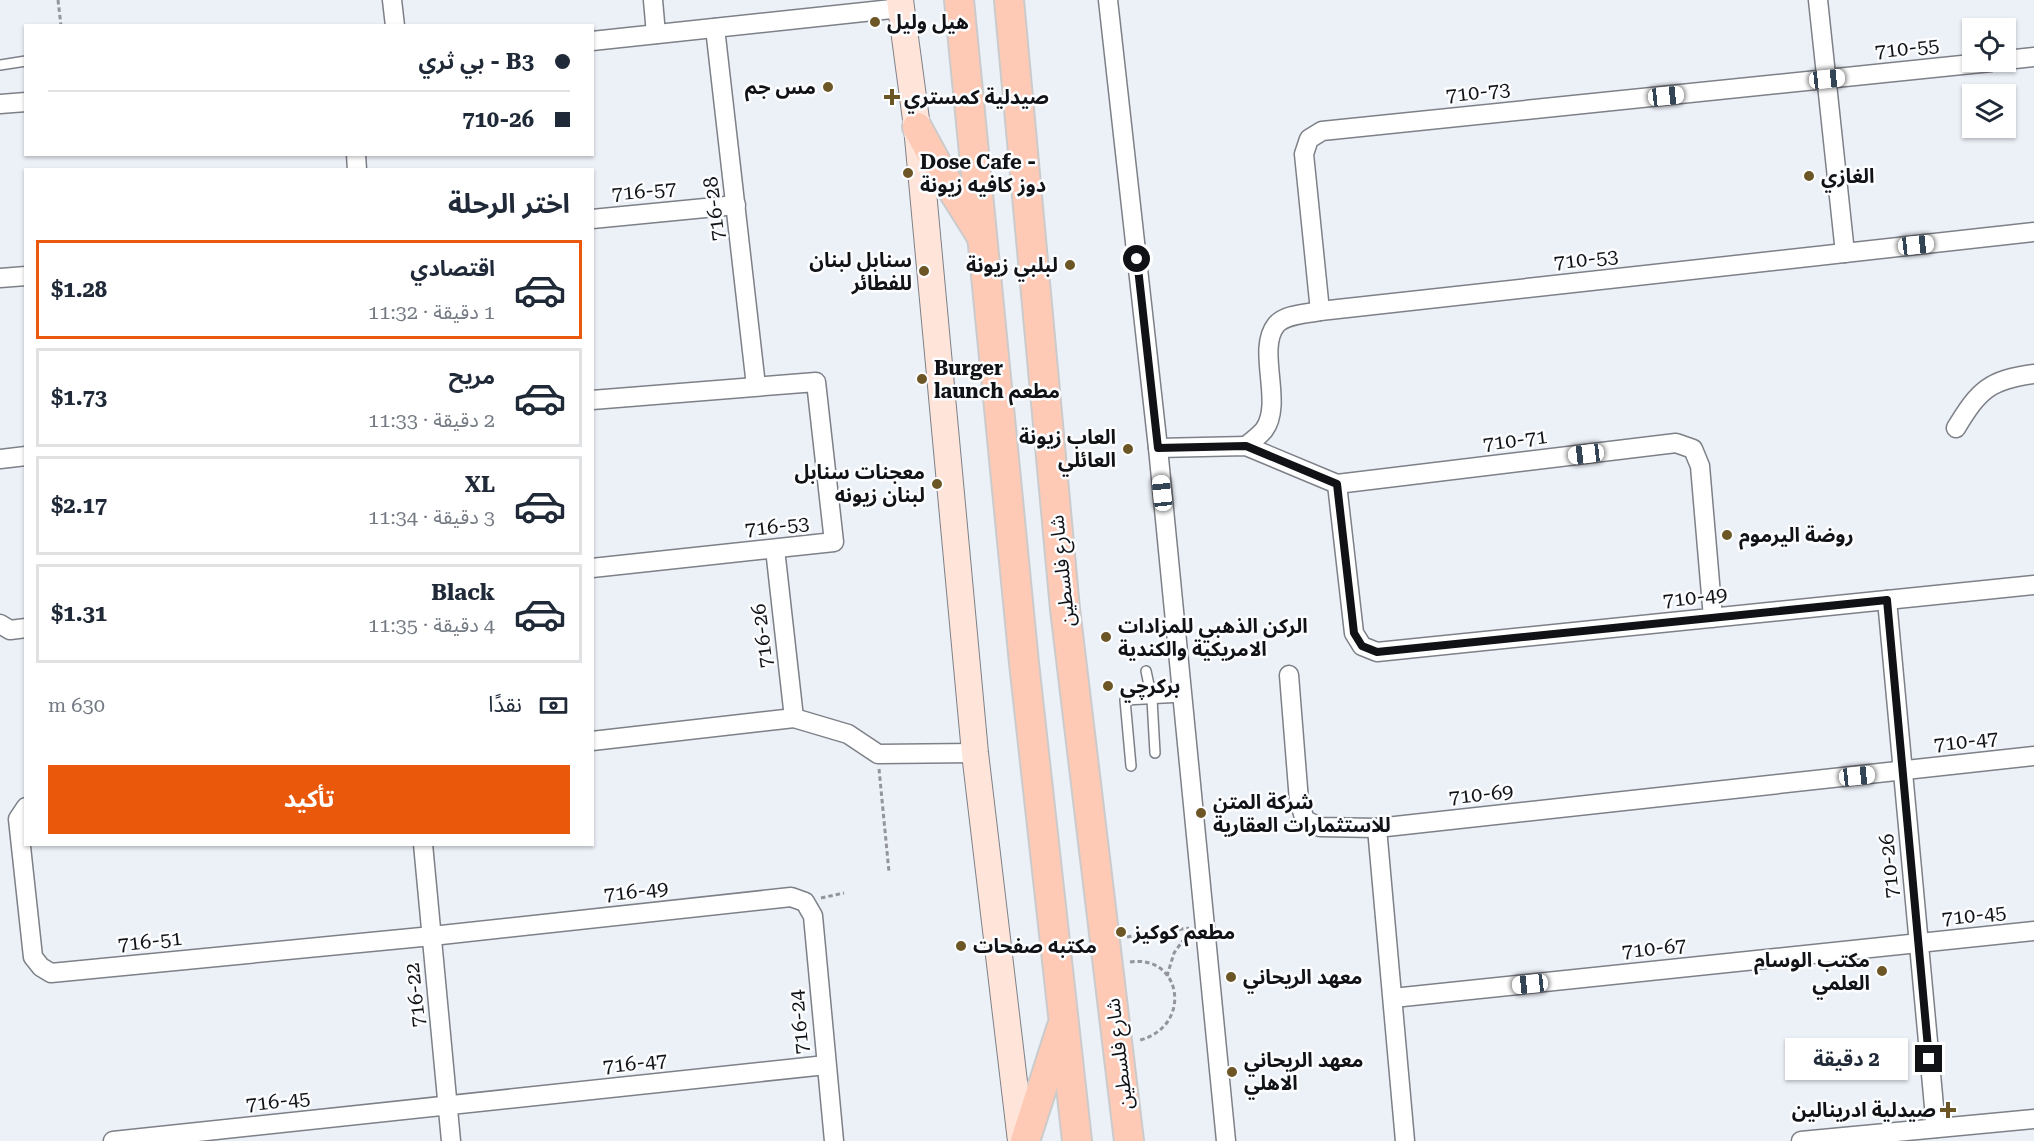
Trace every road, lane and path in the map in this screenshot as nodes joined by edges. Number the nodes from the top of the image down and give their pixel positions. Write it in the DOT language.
graph roads {
  1 [pos="58,0"];
  2 [pos="392,0"];
  3 [pos="652,0"];
  4 [pos="959,0"];
  5 [pos="1009,0"];
  6 [pos="1108,0"];
  7 [pos="1818,0"];
  8 [pos="901,4"];
  9 [pos="61,24"];
  10 [pos="395,24"];
  11 [pos="715,28"];
  12 [pos="656,34"];
  13 [pos="594,41"];
  14 [pos="2034,57"];
  15 [pos="2016,59"];
  16 [pos="24,61"];
  17 [pos="0,65"];
  18 [pos="1962,65"];
  19 [pos="1827,79"];
  20 [pos="24,102"];
  21 [pos="0,104"];
  22 [pos="917,127"];
  23 [pos="736,205"];
  24 [pos="594,219"];
  25 [pos="2034,232"];
  26 [pos="982,237"];
  27 [pos="1845,253"];
  28 [pos="24,276"];
  29 [pos="0,278"];
  30 [pos="1320,311"];
  31 [pos="2034,374"];
  32 [pos="756,386"];
  33 [pos="594,400"];
  34 [pos="1956,428"];
  35 [pos="1246,446"];
  36 [pos="1158,448"];
  37 [pos="24,456"];
  38 [pos="0,459"];
  39 [pos="1337,484"];
  40 [pos="774,549"];
  41 [pos="594,568"];
  42 [pos="2034,585"];
  43 [pos="1887,600"];
  44 [pos="1065,609"];
  45 [pos="1020,610"];
  46 [pos="1713,618"];
  47 [pos="0,624"];
  48 [pos="24,628"];
  49 [pos="1071,658"];
  50 [pos="1024,663"];
  51 [pos="1146,671"];
  52 [pos="1289,675"];
  53 [pos="1183,697"];
  54 [pos="1152,699"];
  55 [pos="794,718"];
  56 [pos="594,741"];
  57 [pos="975,753"];
  58 [pos="1155,753"];
  59 [pos="878,754"];
  60 [pos="2034,756"];
  61 [pos="1131,766"];
  62 [pos="1903,771"];
  63 [pos="24,810"];
  64 [pos="1377,828"];
  65 [pos="423,846"];
  66 [pos="889,872"];
  67 [pos="844,893"];
  68 [pos="805,902"];
  69 [pos="2034,931"];
  70 [pos="432,936"];
  71 [pos="1919,943"];
  72 [pos="1106,953"];
  73 [pos="1167,976"];
  74 [pos="1393,998"];
  75 [pos="1064,1019"];
  76 [pos="1118,1043"];
  77 [pos="826,1065"];
  78 [pos="448,1106"];
  79 [pos="2034,1119"];
  80 [pos="1936,1128"];
  81 [pos="113,1141"];
  82 [pos="451,1141"];
  83 [pos="834,1141"];
  84 [pos="1023,1141"];
  85 [pos="1077,1141"];
  86 [pos="1129,1141"];
  87 [pos="1226,1141"];
  88 [pos="1406,1141"];
  89 [pos="1801,1141"];
  1 -- 9 [label="path"];
  2 -- 10 [label="street"];
  3 -- 12 [label="street"];
  4 -- 26 [label="main road"];
  5 -- 44 [label="main road, شارع فلسطين"];
  6 -- 36 [label="street"];
  7 -- 19 [label="street"];
  8 -- 11 [label="street"];
  8 -- 22 [label="street"];
  11 -- 12 [label="street"];
  11 -- 23 [label="street, 716-28"];
  12 -- 13 [label="street"];
  14 -- 15 [label="street"];
  16 -- 17 [label="lane"];
  18 -- 19 [label="street, 710-55"];
  19 -- 27 [label="street"];
  19 -- 30 [label="street, 710-73"];
  20 -- 21 [label="street"];
  22 -- 26 [label="main road"];
  22 -- 57 [label="street"];
  23 -- 24 [label="street, 716-57"];
  23 -- 32 [label="street, 716-28"];
  25 -- 27 [label="street, 710-53"];
  26 -- 45 [label="main road"];
  27 -- 30 [label="street, 710-53"];
  28 -- 29 [label="street"];
  30 -- 35 [label="street, 710-53"];
  31 -- 34 [label="street"];
  32 -- 33 [label="street, 716-53"];
  32 -- 40 [label="street, 716-53"];
  35 -- 36 [label="street"];
  35 -- 39 [label="street"];
  36 -- 53 [label="street"];
  37 -- 38 [label="street"];
  39 -- 46 [label="street, 710-49"];
  39 -- 46 [label="street, 710-71"];
  40 -- 41 [label="street, 716-53"];
  40 -- 55 [label="street, 716-26"];
  42 -- 43 [label="street, 710-49"];
  43 -- 46 [label="street, 710-49"];
  43 -- 62 [label="street, 710-26"];
  44 -- 45 [label="main road"];
  44 -- 49 [label="main road, شارع فلسطين"];
  45 -- 50 [label="main road"];
  47 -- 48 [label="street"];
  49 -- 50 [label="main road"];
  49 -- 72 [label="main road, شارع فلسطين"];
  50 -- 75 [label="main road"];
  51 -- 54 [label="lane"];
  52 -- 64 [label="street, 710-69"];
  53 -- 54 [label="lane"];
  53 -- 87 [label="street"];
  54 -- 58 [label="lane"];
  54 -- 61 [label="lane"];
  55 -- 56 [label="street"];
  55 -- 59 [label="street"];
  57 -- 59 [label="street"];
  57 -- 84 [label="street"];
  59 -- 66 [label="path"];
  60 -- 62 [label="street, 710-47"];
  62 -- 64 [label="street, 710-69"];
  62 -- 71 [label="street, 710-26"];
  63 -- 70 [label="street, 716-51"];
  64 -- 74 [label="street"];
  65 -- 70 [label="street, 716-22"];
  67 -- 68 [label="path"];
  68 -- 70 [label="street, 716-49"];
  68 -- 77 [label="street, 716-24"];
  69 -- 71 [label="street, 710-45"];
  70 -- 78 [label="street, 716-22"];
  71 -- 74 [label="street, 710-67"];
  71 -- 80 [label="street, 710-26"];
  72 -- 73 [label="path"];
  72 -- 73 [label="path"];
  72 -- 76 [label="main road, شارع فلسطين"];
  73 -- 76 [label="path"];
  74 -- 88 [label="street"];
  75 -- 84 [label="main road"];
  75 -- 85 [label="main road"];
  76 -- 86 [label="main road, شارع فلسطين"];
  77 -- 78 [label="street, 716-47"];
  77 -- 83 [label="street, 716-24"];
  78 -- 81 [label="street, 716-45"];
  78 -- 82 [label="street, 716-22"];
  79 -- 80 [label="street"];
  80 -- 89 [label="street"];
}
